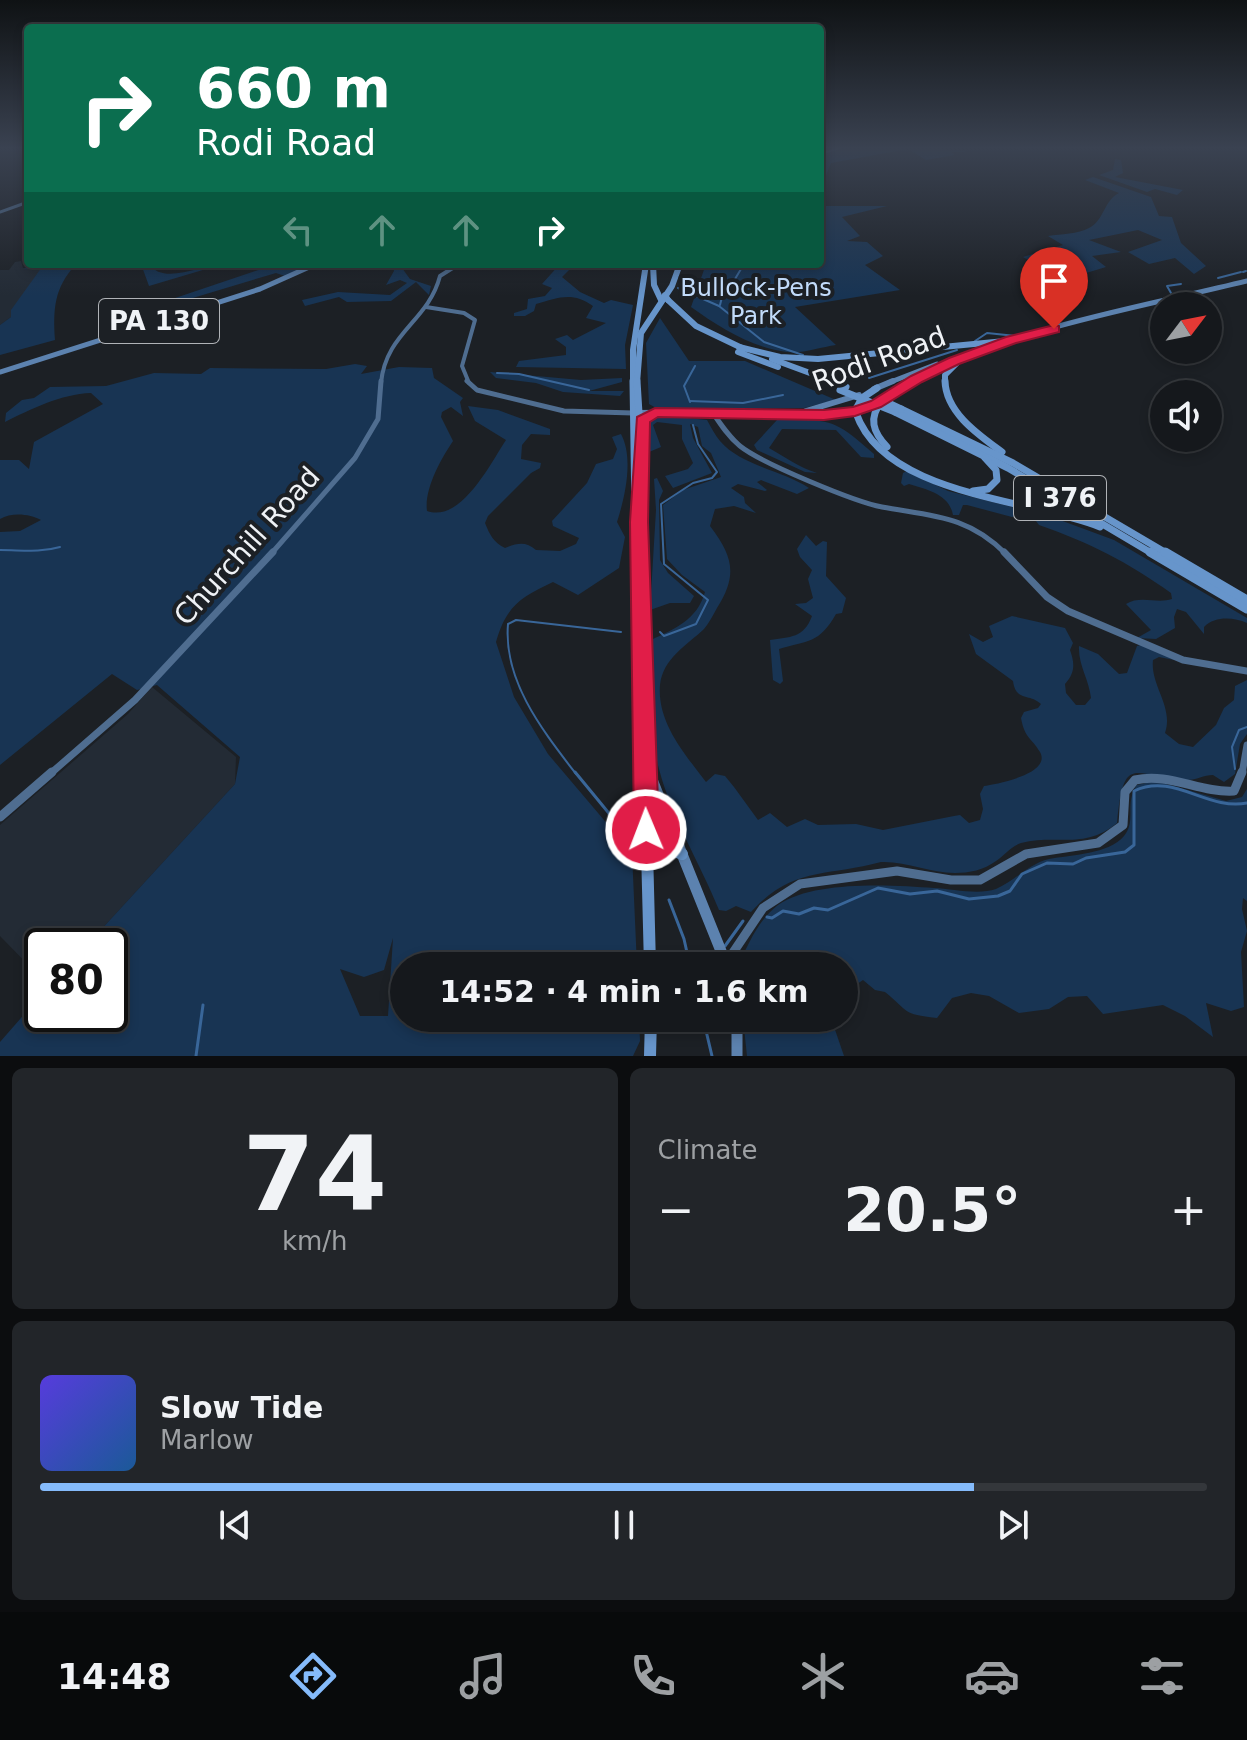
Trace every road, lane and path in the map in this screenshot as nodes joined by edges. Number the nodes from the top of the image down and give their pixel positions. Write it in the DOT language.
graph roads {
  1 [pos="24,203"];
  2 [pos="0,212"];
  3 [pos="307,268"];
  4 [pos="453,268"];
  5 [pos="646,268"];
  6 [pos="656,268"];
  7 [pos="678,268"];
  8 [pos="1247,281"];
  9 [pos="665,300"];
  10 [pos="426,307"];
  11 [pos="1008,340"];
  12 [pos="739,347"];
  13 [pos="963,357"];
  14 [pos="0,372"];
  15 [pos="843,388"];
  16 [pos="877,388"];
  17 [pos="885,399"];
  18 [pos="640,403"];
  19 [pos="898,410"];
  20 [pos="637,413"];
  21 [pos="655,413"];
  22 [pos="713,413"];
  23 [pos="761,413"];
  24 [pos="640,424"];
  25 [pos="972,448"];
  26 [pos="1032,474"];
  27 [pos="639,522"];
  28 [pos="1148,550"];
  29 [pos="1247,600"];
  30 [pos="1247,609"];
  31 [pos="1247,671"];
  32 [pos="1247,745"];
  33 [pos="645,760"];
  34 [pos="0,817"];
  35 [pos="682,854"];
  36 [pos="647,858"];
  37 [pos="650,952"];
  38 [pos="722,952"];
  39 [pos="728,952"];
  40 [pos="652,1032"];
  41 [pos="737,1032"];
  42 [pos="650,1056"];
  43 [pos="737,1056"];
  1 -- 2 [label="street"];
  3 -- 14 [label="main road, PA 130"];
  4 -- 10 [label="street, Churchill Road"];
  5 -- 20 [label="highway"];
  6 -- 9 [label="highway"];
  7 -- 18 [label="highway"];
  8 -- 11 [label="main road, Rodi Road"];
  9 -- 12 [label="highway, I 376"];
  9 -- 15 [label="highway, I 376"];
  10 -- 20 [label="street"];
  10 -- 34 [label="street, Churchill Road"];
  11 -- 12 [label="highway"];
  11 -- 13 [label="main road, Rodi Road"];
  11 -- 16 [label="main road, Rodi Road"];
  12 -- 15 [label="highway, I 376"];
  13 -- 17 [label="main road, Rodi Road"];
  13 -- 26 [label="highway"];
  15 -- 19 [label="highway, I 376, bridge"];
  16 -- 23 [label="main road, Rodi Road"];
  16 -- 28 [label="highway"];
  17 -- 23 [label="main road, Rodi Road"];
  17 -- 25 [label="highway"];
  18 -- 20 [label="highway"];
  18 -- 21 [label="highway"];
  19 -- 25 [label="highway, I 376"];
  19 -- 26 [label="highway, I 376"];
  20 -- 21 [label="main road, Rodi Road"];
  20 -- 24 [label="highway"];
  20 -- 27 [label="highway"];
  21 -- 22 [label="main road, Rodi Road"];
  21 -- 24 [label="highway"];
  22 -- 23 [label="main road, Rodi Road"];
  22 -- 31 [label="street"];
  24 -- 27 [label="highway"];
  25 -- 28 [label="highway, I 376"];
  26 -- 29 [label="highway, I 376"];
  27 -- 33 [label="highway"];
  28 -- 30 [label="highway, I 376"];
  32 -- 39 [label="street"];
  33 -- 35 [label="main road"];
  33 -- 36 [label="highway"];
  35 -- 36 [label="highway"];
  35 -- 38 [label="main road"];
  36 -- 37 [label="highway"];
  40 -- 42 [label="highway"];
  41 -- 43 [label="main road"];
}
